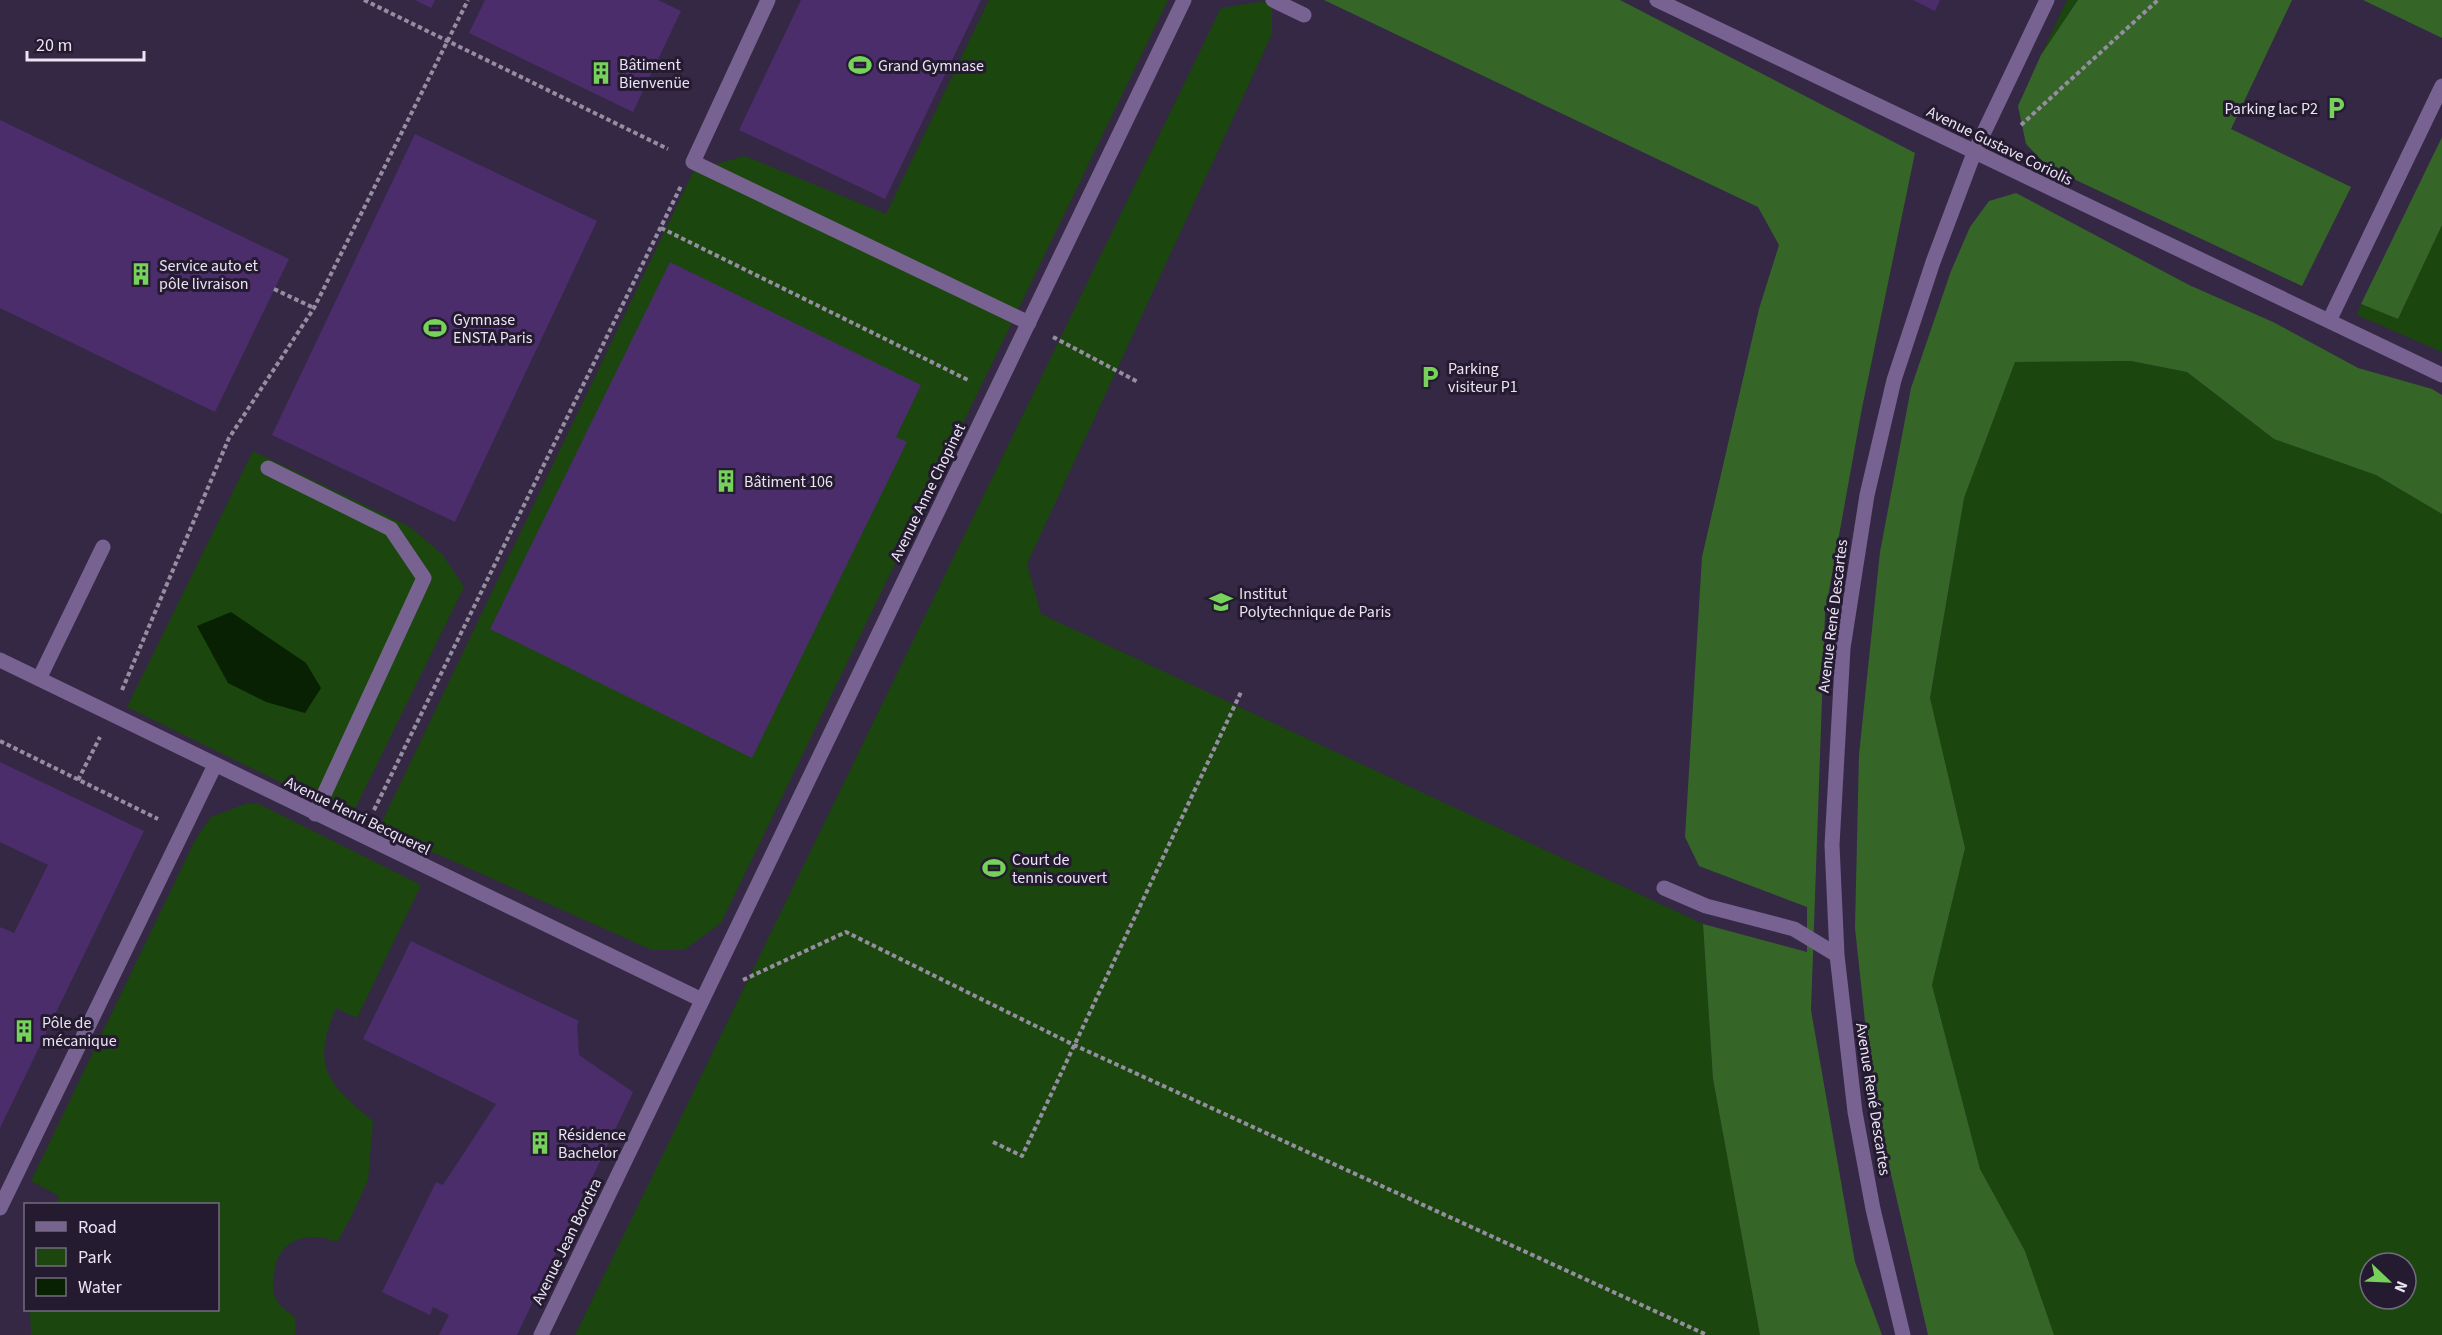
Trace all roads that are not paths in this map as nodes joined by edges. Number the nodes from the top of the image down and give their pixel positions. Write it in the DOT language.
graph roads {
  1 [pos="768,0"];
  2 [pos="1184,0"];
  3 [pos="1274,0"];
  4 [pos="1657,0"];
  5 [pos="2047,0"];
  6 [pos="1304,15"];
  7 [pos="2442,86"];
  8 [pos="1974,153"];
  9 [pos="2329,321"];
  10 [pos="1029,323"];
  11 [pos="2442,375"];
  12 [pos="268,468"];
  13 [pos="103,547"];
  14 [pos="0,660"];
  15 [pos="39,679"];
  16 [pos="215,765"];
  17 [pos="315,814"];
  18 [pos="1664,888"];
  19 [pos="1837,955"];
  20 [pos="702,1000"];
  21 [pos="0,1208"];
  22 [pos="541,1335"];
  23 [pos="1903,1335"];
  1 -- 10 [label="street"];
  2 -- 10 [label="street, Avenue Anne Chopinet"];
  3 -- 6 [label="street"];
  4 -- 8 [label="street, Avenue Gustave Coriolis"];
  5 -- 8 [label="street, Avenue René Descartes"];
  7 -- 9 [label="street"];
  8 -- 9 [label="street, Avenue Gustave Coriolis"];
  8 -- 19 [label="street, Avenue René Descartes"];
  9 -- 11 [label="street, Avenue Gustave Coriolis"];
  10 -- 20 [label="street, Avenue Anne Chopinet"];
  12 -- 17 [label="street"];
  13 -- 15 [label="street"];
  14 -- 15 [label="street, Avenue Henri Becquerel"];
  15 -- 16 [label="street, Avenue Henri Becquerel"];
  16 -- 17 [label="street, Avenue Henri Becquerel"];
  16 -- 21 [label="street"];
  17 -- 20 [label="street, Avenue Henri Becquerel"];
  18 -- 19 [label="street"];
  19 -- 23 [label="street, Avenue René Descartes"];
  20 -- 22 [label="street, Avenue Jean Borotra"];
}
